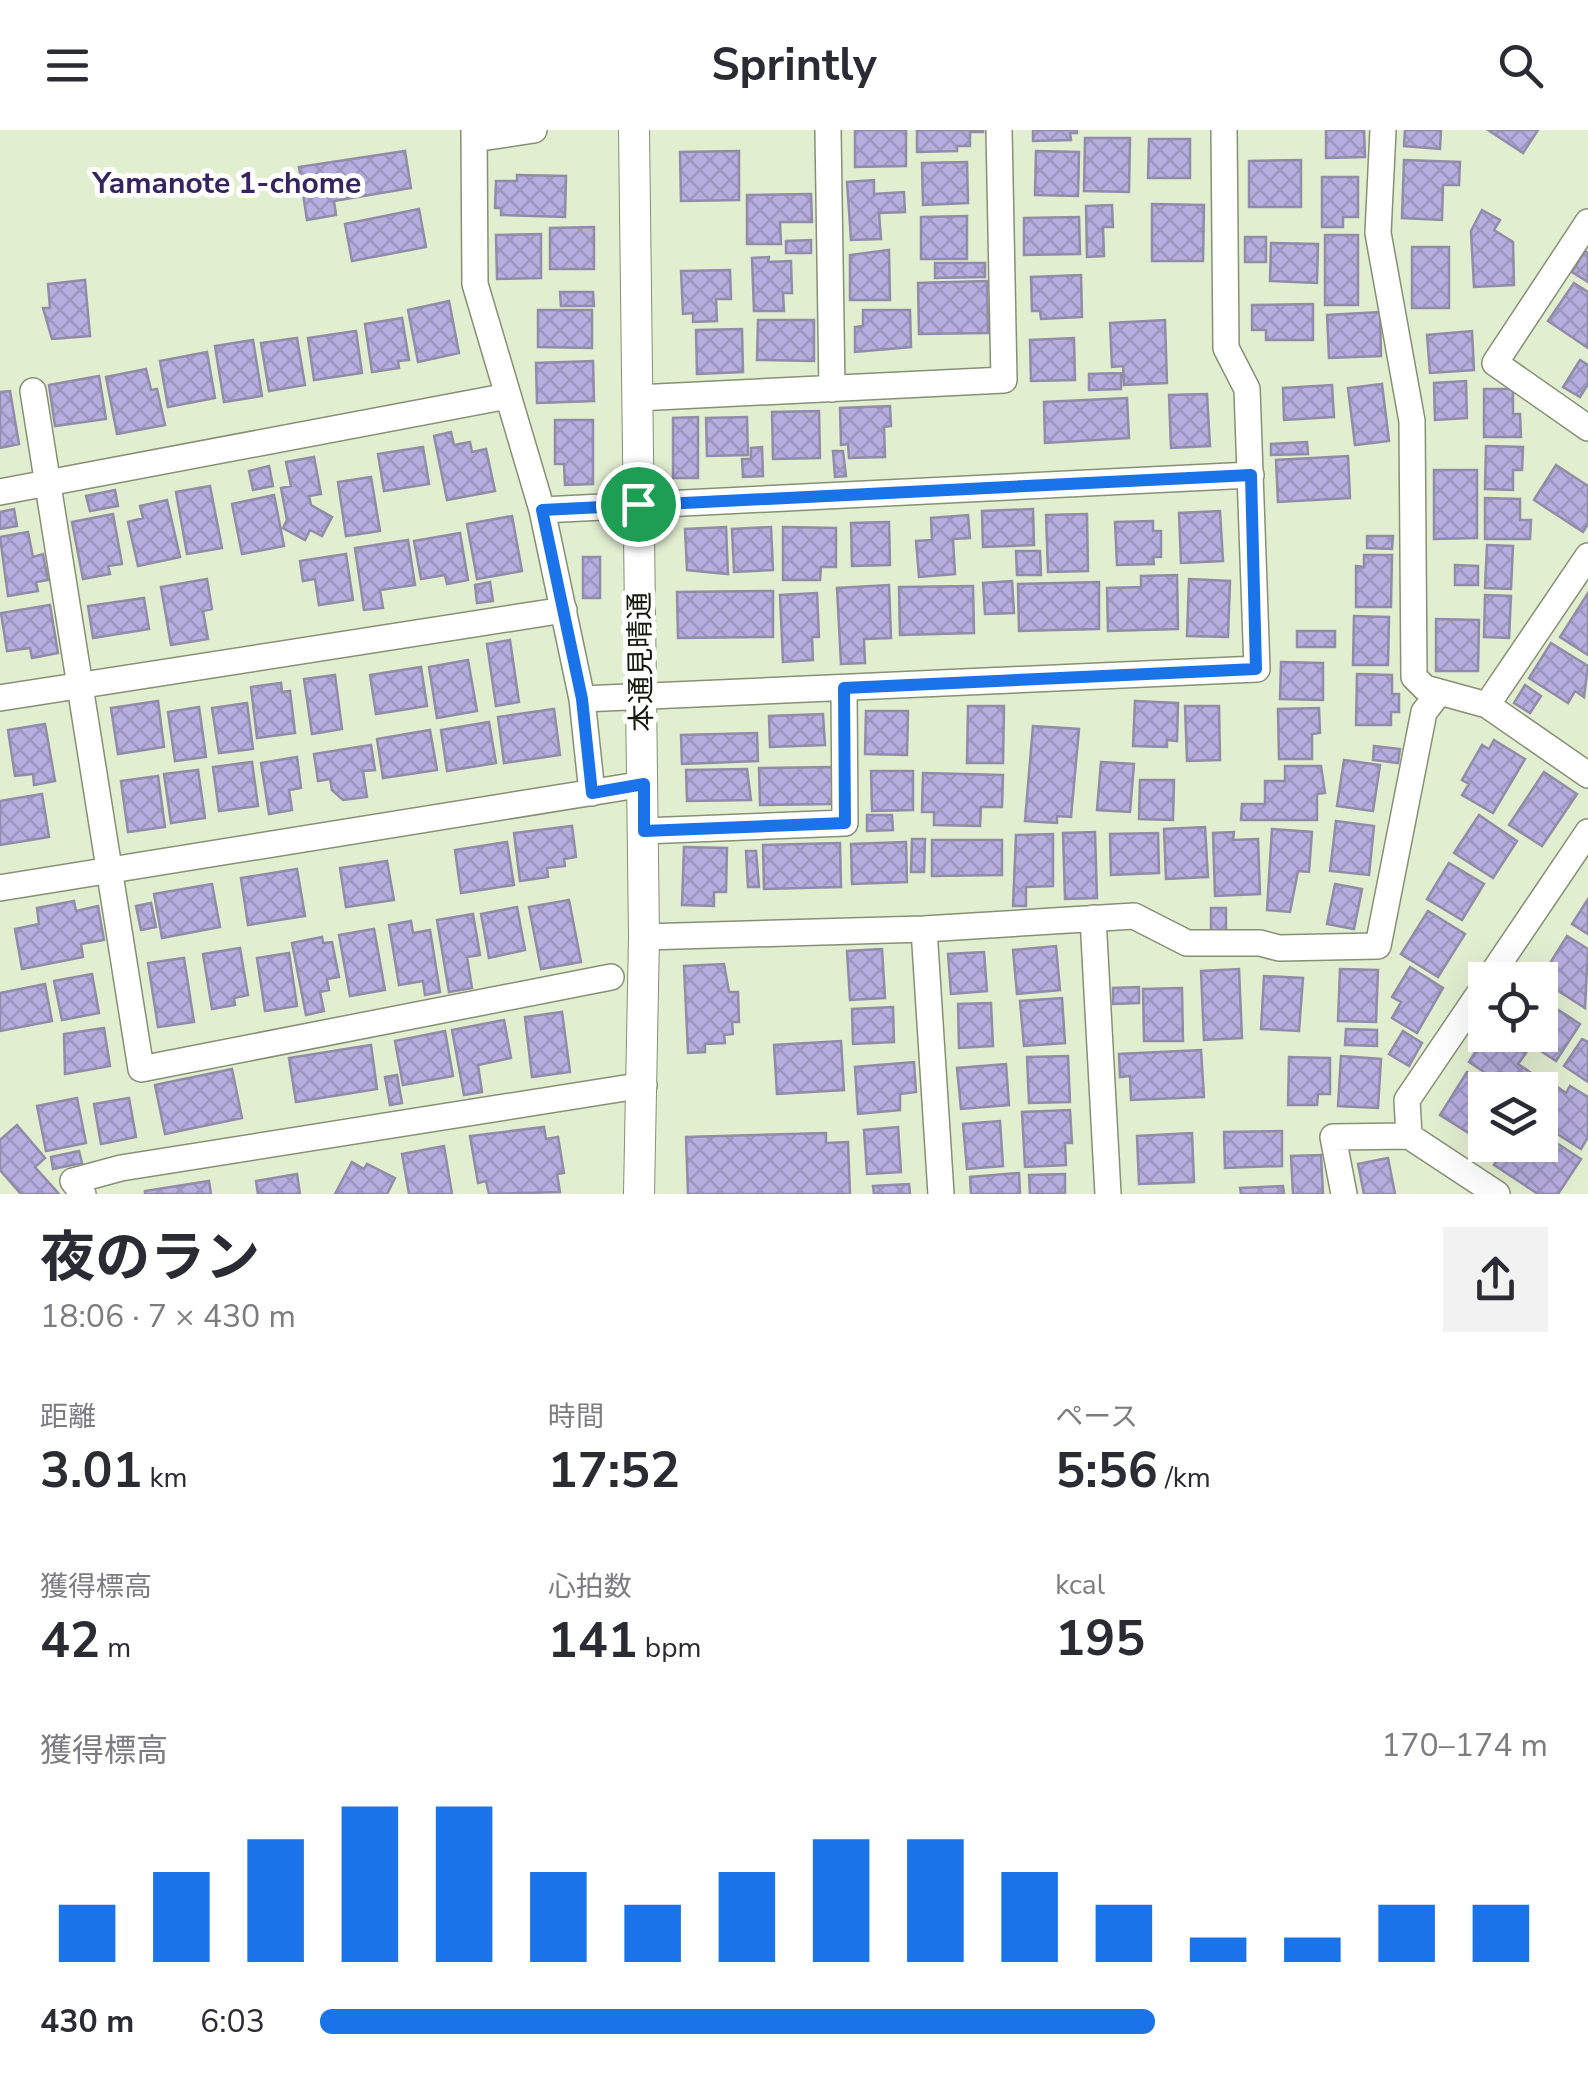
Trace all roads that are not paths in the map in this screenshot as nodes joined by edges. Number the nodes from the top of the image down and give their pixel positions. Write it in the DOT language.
graph roads {
  1 [pos="534,130"];
  2 [pos="634,130"];
  3 [pos="828,130"];
  4 [pos="999,130"];
  5 [pos="1224,130"];
  6 [pos="1383,130"];
  7 [pos="474,134"];
  8 [pos="1588,222"];
  9 [pos="832,388"];
  10 [pos="32,391"];
  11 [pos="508,396"];
  12 [pos="637,398"];
  13 [pos="1588,428"];
  14 [pos="1251,475"];
  15 [pos="46,483"];
  16 [pos="0,492"];
  17 [pos="638,504"];
  18 [pos="542,510"];
  19 [pos="1588,556"];
  20 [pos="564,610"];
  21 [pos="83,686"];
  22 [pos="844,688"];
  23 [pos="1439,693"];
  24 [pos="642,696"];
  25 [pos="0,698"];
  26 [pos="582,699"];
  27 [pos="1486,704"];
  28 [pos="1588,775"];
  29 [pos="644,784"];
  30 [pos="592,793"];
  31 [pos="644,831"];
  32 [pos="1588,832"];
  33 [pos="111,870"];
  34 [pos="0,888"];
  35 [pos="1093,918"];
  36 [pos="924,929"];
  37 [pos="644,936"];
  38 [pos="1500,962"];
  39 [pos="611,977"];
  40 [pos="1468,1010"];
  41 [pos="644,1085"];
  42 [pos="1409,1136"];
  43 [pos="82,1194"];
  44 [pos="638,1194"];
  45 [pos="941,1194"];
  46 [pos="1108,1194"];
  47 [pos="1344,1194"];
  48 [pos="1497,1194"];
  1 -- 7 [label="street"];
  2 -- 12 [label="street, 本通見晴通"];
  3 -- 9 [label="street"];
  4 -- 9 [label="street"];
  5 -- 14 [label="street"];
  6 -- 23 [label="street"];
  7 -- 11 [label="street"];
  8 -- 13 [label="street"];
  9 -- 12 [label="street"];
  10 -- 15 [label="street"];
  11 -- 15 [label="street"];
  11 -- 18 [label="street"];
  12 -- 17 [label="street, 本通見晴通"];
  14 -- 17 [label="street"];
  14 -- 22 [label="street"];
  15 -- 16 [label="street"];
  15 -- 21 [label="street"];
  17 -- 18 [label="street"];
  17 -- 24 [label="street, 本通見晴通"];
  18 -- 20 [label="street"];
  19 -- 27 [label="street"];
  20 -- 21 [label="street"];
  20 -- 26 [label="street"];
  21 -- 25 [label="street"];
  21 -- 33 [label="street"];
  22 -- 24 [label="street"];
  22 -- 31 [label="street"];
  23 -- 27 [label="street"];
  23 -- 35 [label="street"];
  24 -- 26 [label="street"];
  24 -- 29 [label="street, 本通見晴通"];
  26 -- 30 [label="street"];
  27 -- 28 [label="street"];
  29 -- 30 [label="street"];
  29 -- 31 [label="street, 本通見晴通"];
  30 -- 33 [label="street"];
  31 -- 37 [label="street, 本通見晴通"];
  32 -- 38 [label="street"];
  33 -- 34 [label="street"];
  33 -- 39 [label="street"];
  35 -- 36 [label="street"];
  35 -- 46 [label="street"];
  36 -- 37 [label="street"];
  36 -- 45 [label="street"];
  37 -- 41 [label="street, 本通見晴通"];
  40 -- 42 [label="street"];
  41 -- 43 [label="street"];
  41 -- 44 [label="street, 本通見晴通"];
  42 -- 47 [label="street"];
  42 -- 48 [label="street"];
}
